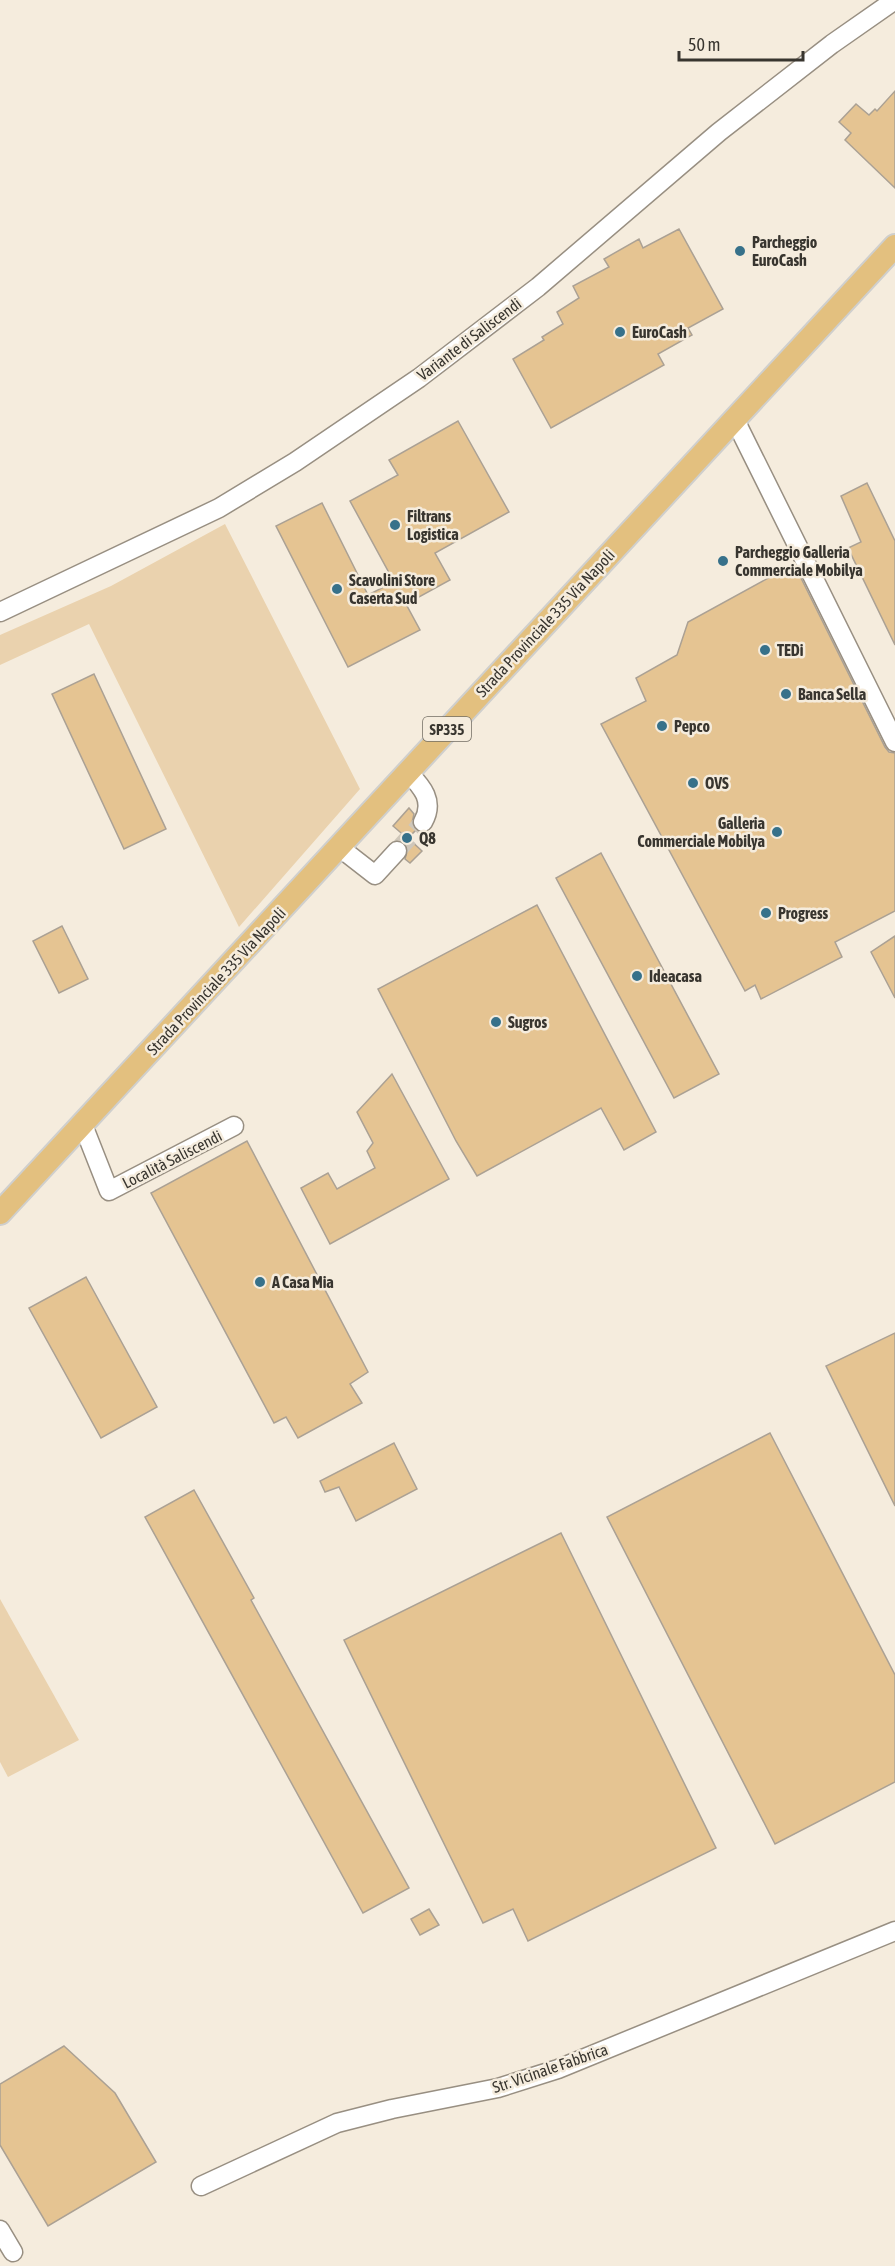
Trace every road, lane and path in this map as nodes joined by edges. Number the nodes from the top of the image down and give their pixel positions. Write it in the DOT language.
graph roads {
  1 [pos="895,0"];
  2 [pos="895,246"];
  3 [pos="734,418"];
  4 [pos="0,612"];
  5 [pos="895,742"];
  6 [pos="408,772"];
  7 [pos="423,822"];
  8 [pos="339,847"];
  9 [pos="397,851"];
  10 [pos="83,1125"];
  11 [pos="234,1126"];
  12 [pos="0,1213"];
  13 [pos="895,1931"];
  14 [pos="201,2186"];
  15 [pos="0,2230"];
  16 [pos="13,2252"];
  1 -- 4 [label="street, Variante di Saliscendi"];
  2 -- 3 [label="main road, Strada Provinciale 335 Via Napoli / SP335"];
  3 -- 5 [label="street"];
  3 -- 6 [label="main road, Strada Provinciale 335 Via Napoli / SP335"];
  6 -- 7 [label="street"];
  6 -- 8 [label="main road, Strada Provinciale 335 Via Napoli / SP335"];
  8 -- 9 [label="street"];
  8 -- 10 [label="main road, Strada Provinciale 335 Via Napoli / SP335"];
  10 -- 11 [label="street, Località Saliscendi"];
  10 -- 12 [label="main road, Strada Provinciale 335 Via Napoli / SP335"];
  13 -- 14 [label="street, Str. Vicinale Fabbrica"];
  15 -- 16 [label="street"];
}
